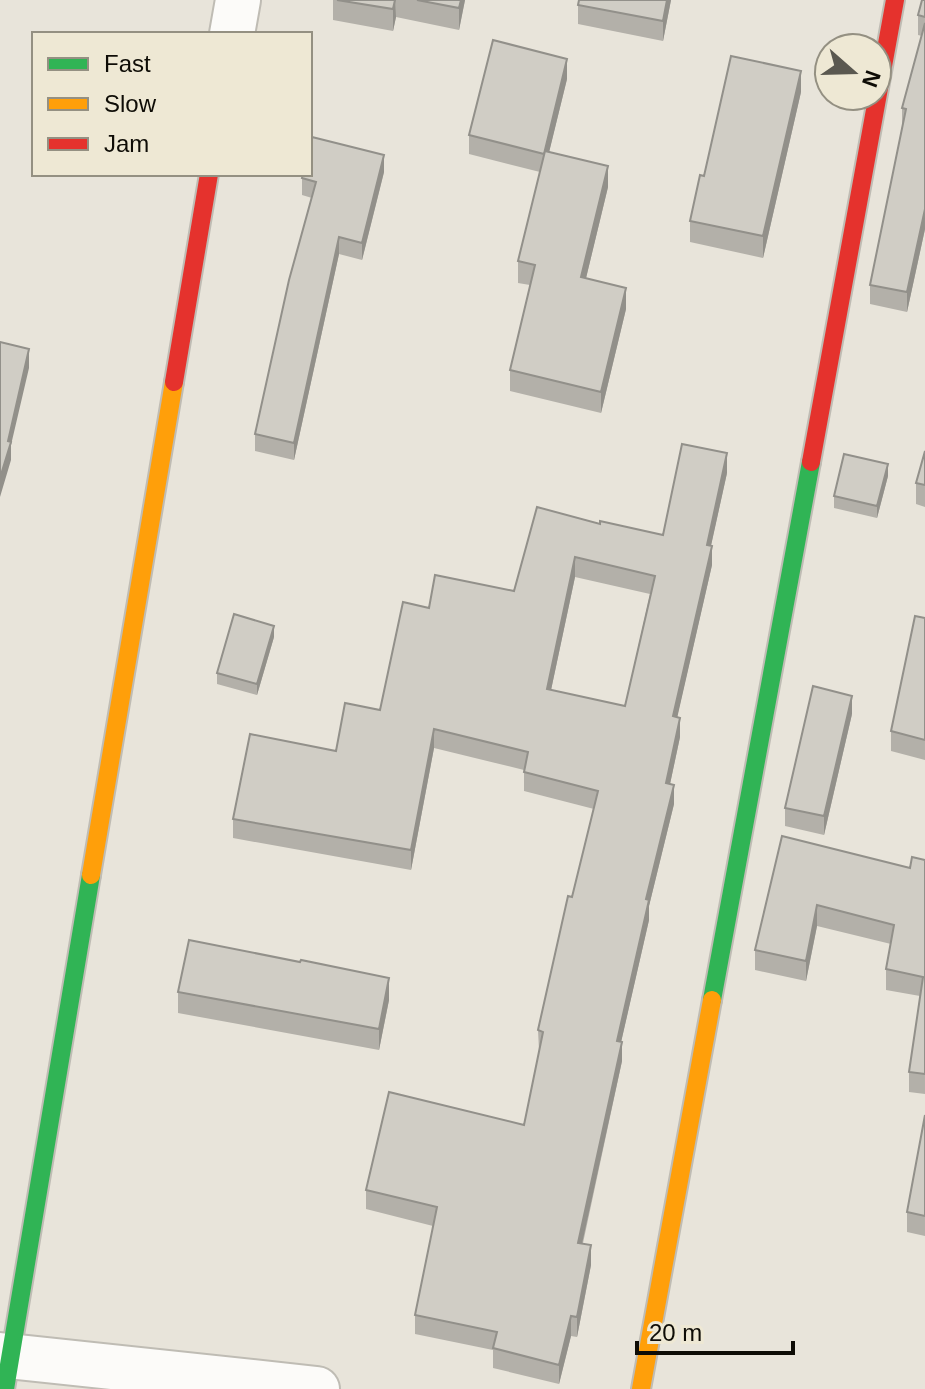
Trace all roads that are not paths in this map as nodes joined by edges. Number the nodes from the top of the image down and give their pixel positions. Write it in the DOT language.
graph roads {
  1 [pos="238,0"];
  2 [pos="895,0"];
  3 [pos="232,32"];
  4 [pos="209,176"];
  5 [pos="5,1367"];
  6 [pos="317,1389"];
  7 [pos="641,1389"];
  1 -- 3 [label="street"];
  2 -- 7 [label="street"];
  4 -- 5 [label="street"];
  5 -- 6 [label="street"];
}
